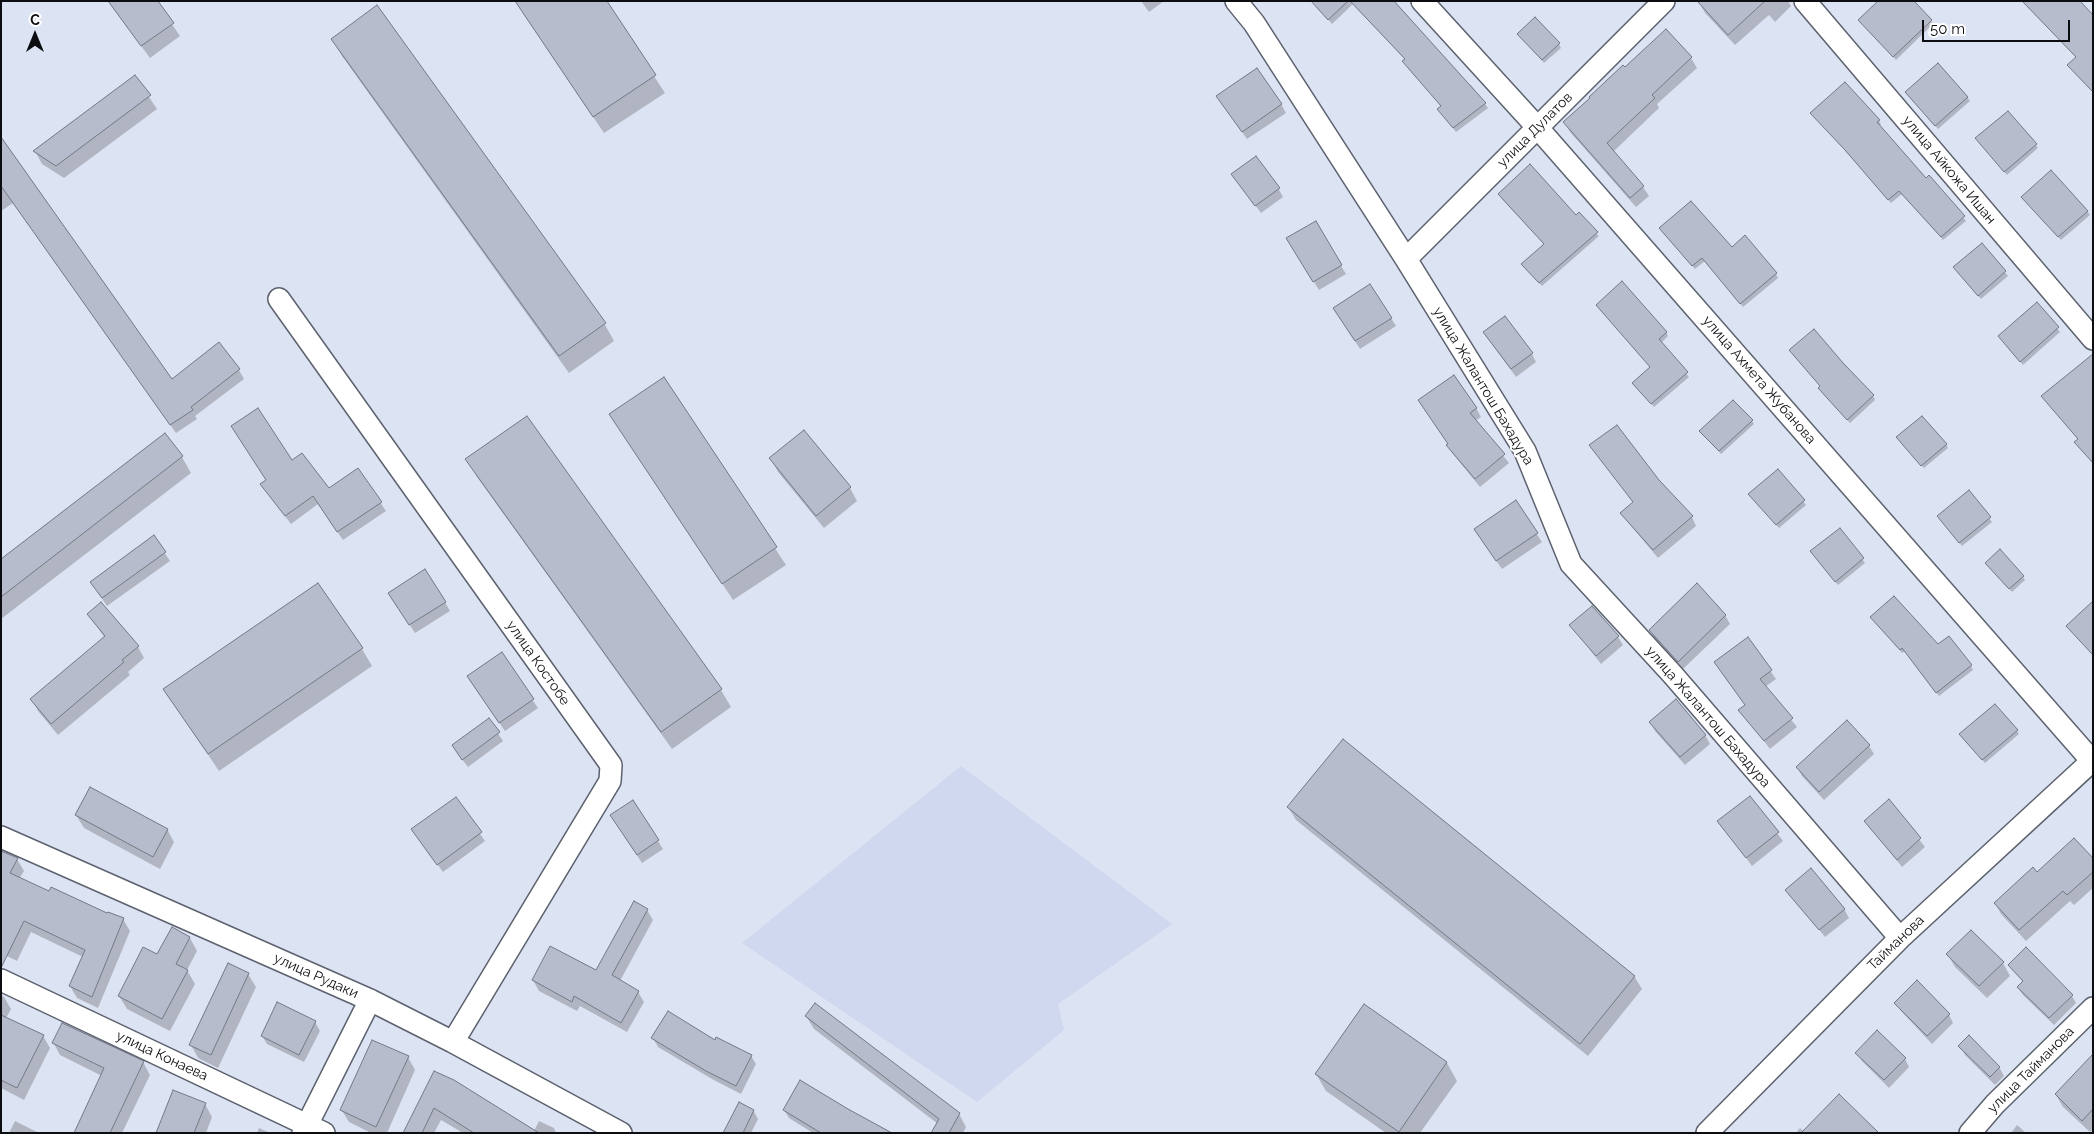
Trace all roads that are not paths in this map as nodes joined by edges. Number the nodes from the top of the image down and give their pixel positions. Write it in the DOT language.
graph roads {
  1 [pos="1236,1"];
  2 [pos="1422,1"];
  3 [pos="1664,1"];
  4 [pos="1805,1"];
  5 [pos="1537,127"];
  6 [pos="1406,259"];
  7 [pos="279,299"];
  8 [pos="2093,339"];
  9 [pos="2092,760"];
  10 [pos="1,837"];
  11 [pos="1900,938"];
  12 [pos="1,980"];
  13 [pos="370,1000"];
  14 [pos="2093,1008"];
  15 [pos="454,1042"];
  16 [pos="311,1130"];
  17 [pos="621,1133"];
  18 [pos="1707,1133"];
  19 [pos="1970,1133"];
  1 -- 6 [label="street, улица Жалантош Бахадура"];
  2 -- 5 [label="street, улица Ахмета Жубанова"];
  3 -- 5 [label="street, улица Дулатов"];
  4 -- 8 [label="street, улица Айкожа Ишан"];
  5 -- 6 [label="street, улица Дулатов"];
  5 -- 9 [label="street, улица Ахмета Жубанова"];
  6 -- 11 [label="street, улица Жалантош Бахадура"];
  7 -- 15 [label="street, улица Костобе"];
  9 -- 11 [label="street, Тайманова"];
  10 -- 13 [label="street, улица Рудаки"];
  11 -- 18 [label="street, Тайманова"];
  12 -- 16 [label="street, улица Конаева"];
  13 -- 15 [label="street, улица Рудаки"];
  13 -- 16 [label="street"];
  14 -- 19 [label="street, улица Тайманова"];
  15 -- 17 [label="street, улица Рудаки"];
}
